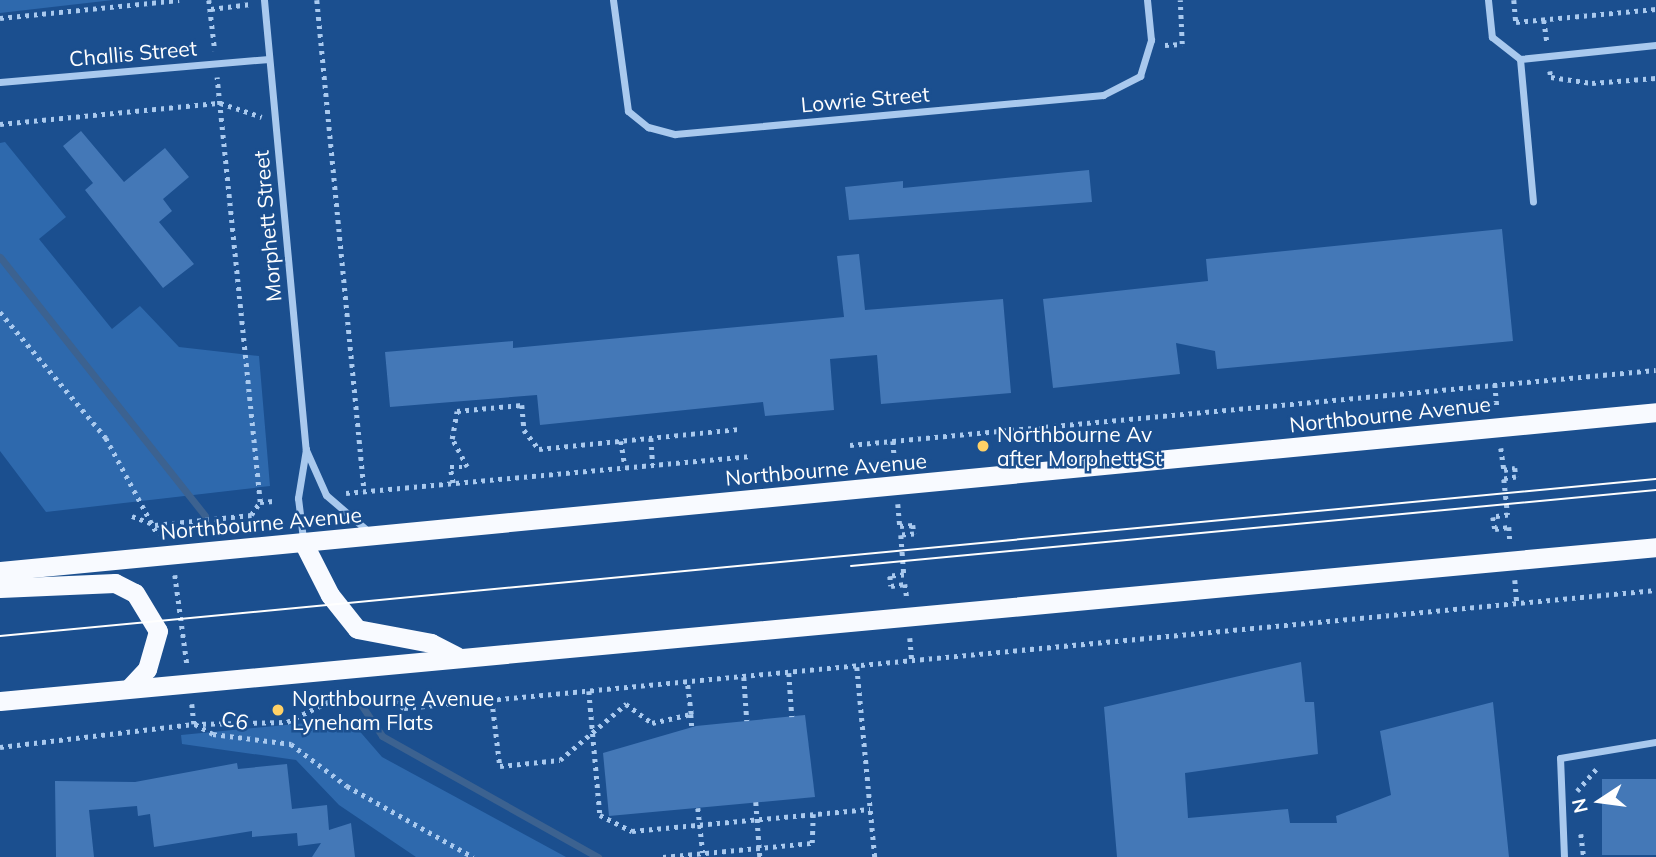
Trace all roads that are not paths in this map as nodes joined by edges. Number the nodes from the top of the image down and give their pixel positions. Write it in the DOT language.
graph roads {
  1 [pos="613,0"];
  2 [pos="1147,0"];
  3 [pos="1488,0"];
  4 [pos="264,1"];
  5 [pos="1656,45"];
  6 [pos="269,59"];
  7 [pos="1520,59"];
  8 [pos="0,82"];
  9 [pos="1533,201"];
  10 [pos="1656,411"];
  11 [pos="306,449"];
  12 [pos="374,535"];
  13 [pos="303,542"];
  14 [pos="1656,547"];
  15 [pos="0,571"];
  16 [pos="0,589"];
  17 [pos="458,657"];
  18 [pos="129,688"];
  19 [pos="0,701"];
  20 [pos="1656,742"];
  21 [pos="1564,857"];
  1 -- 2 [label="street, Lowrie Street"];
  3 -- 7 [label="street"];
  4 -- 6 [label="street, Morphett Street"];
  5 -- 7 [label="street"];
  6 -- 8 [label="street, Challis Street"];
  6 -- 11 [label="street, Morphett Street"];
  7 -- 9 [label="street"];
  10 -- 12 [label="highway, Northbourne Avenue"];
  11 -- 12 [label="street, Morphett Street"];
  11 -- 13 [label="street, Morphett Street"];
  12 -- 13 [label="highway, Northbourne Avenue"];
  13 -- 15 [label="highway, Northbourne Avenue"];
  13 -- 17 [label="highway"];
  14 -- 17 [label="highway"];
  16 -- 18 [label="highway"];
  17 -- 18 [label="highway"];
  18 -- 19 [label="highway"];
  20 -- 21 [label="street"];
}
